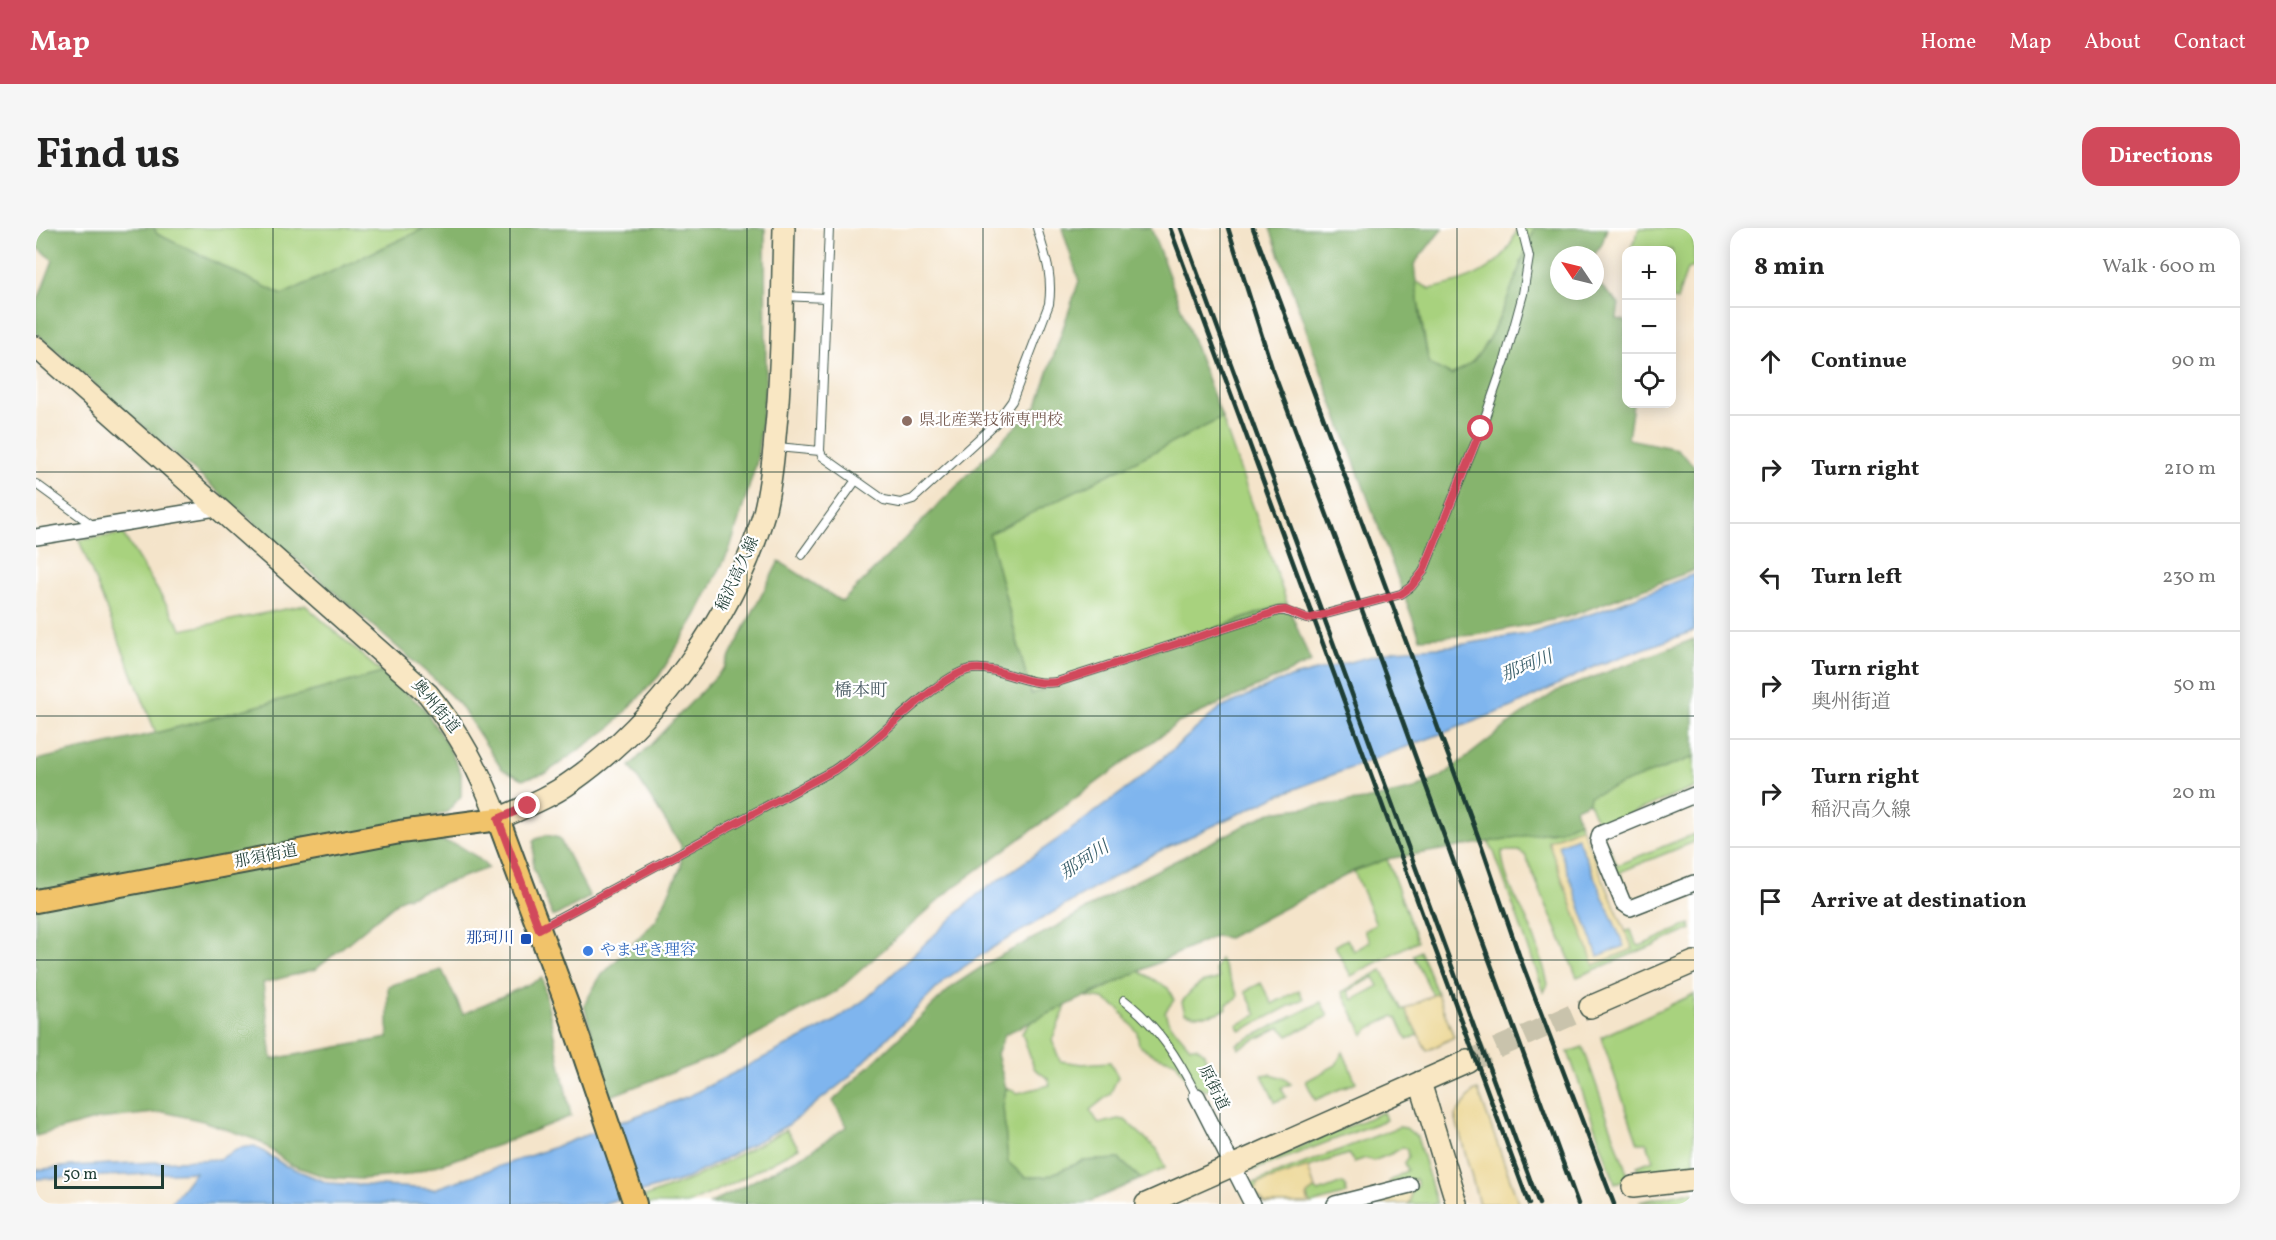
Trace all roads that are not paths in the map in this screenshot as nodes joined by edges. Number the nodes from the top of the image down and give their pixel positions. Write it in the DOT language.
graph roads {
  1 [pos="784,228"];
  2 [pos="829,228"];
  3 [pos="1037,228"];
  4 [pos="1522,229"];
  5 [pos="782,296"];
  6 [pos="826,298"];
  7 [pos="36,347"];
  8 [pos="774,446"];
  9 [pos="820,451"];
  10 [pos="856,480"];
  11 [pos="36,484"];
  12 [pos="216,508"];
  13 [pos="97,528"];
  14 [pos="36,537"];
  15 [pos="802,555"];
  16 [pos="1694,795"];
  17 [pos="498,819"];
  18 [pos="1694,883"];
  19 [pos="36,901"];
  20 [pos="539,929"];
  21 [pos="1694,962"];
  22 [pos="1124,1000"];
  23 [pos="1590,1007"];
  24 [pos="1468,1060"];
  25 [pos="1420,1082"];
  26 [pos="1197,1096"];
  27 [pos="1232,1166"];
  28 [pos="1694,1180"];
  29 [pos="1410,1185"];
  30 [pos="1633,1187"];
  31 [pos="1168,1200"];
  32 [pos="635,1204"];
  33 [pos="1146,1204"];
  34 [pos="1252,1204"];
  35 [pos="1335,1204"];
  36 [pos="1457,1204"];
  1 -- 5 [label="main road, 稲沢高久線"];
  2 -- 6 [label="lane"];
  3 -- 10 [label="lane"];
  4 -- 20 [label="lane"];
  5 -- 6 [label="lane"];
  5 -- 8 [label="main road, 稲沢高久線"];
  6 -- 9 [label="lane"];
  7 -- 12 [label="main road, 奥州街道"];
  8 -- 9 [label="lane"];
  8 -- 17 [label="main road, 稲沢高久線"];
  9 -- 10 [label="lane"];
  10 -- 15 [label="lane"];
  11 -- 13 [label="lane"];
  12 -- 13 [label="street"];
  12 -- 17 [label="main road, 奥州街道"];
  13 -- 14 [label="street"];
  16 -- 18 [label="street"];
  17 -- 19 [label="main road, 那須街道"];
  17 -- 20 [label="main road, 奥州街道"];
  20 -- 32 [label="main road, 奥州街道"];
  21 -- 23 [label="main road"];
  22 -- 26 [label="lane, 原街道"];
  24 -- 25 [label="main road"];
  25 -- 27 [label="main road"];
  25 -- 36 [label="main road"];
  26 -- 27 [label="street, 原街道"];
  27 -- 31 [label="main road"];
  27 -- 34 [label="street, 原街道"];
  28 -- 30 [label="main road"];
  29 -- 35 [label="street"];
  31 -- 33 [label="main road"];
}
